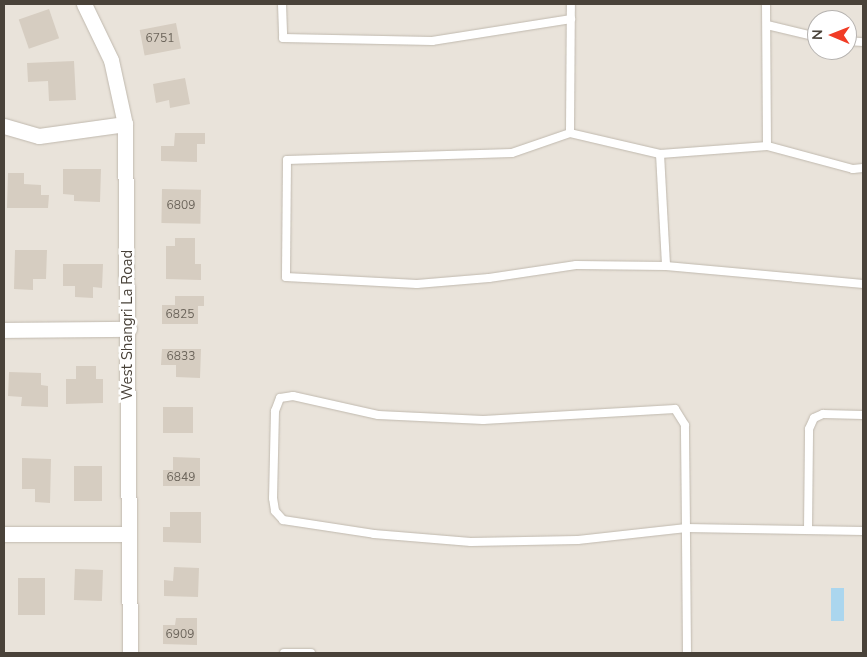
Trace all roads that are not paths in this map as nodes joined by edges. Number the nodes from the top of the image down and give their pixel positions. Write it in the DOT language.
graph roads {
  1 [pos="84,4"];
  2 [pos="282,4"];
  3 [pos="571,4"];
  4 [pos="766,4"];
  5 [pos="571,19"];
  6 [pos="767,25"];
  7 [pos="807,35"];
  8 [pos="125,124"];
  9 [pos="4,126"];
  10 [pos="570,133"];
  11 [pos="767,146"];
  12 [pos="660,154"];
  13 [pos="863,168"];
  14 [pos="666,266"];
  15 [pos="863,284"];
  16 [pos="129,329"];
  17 [pos="4,330"];
  18 [pos="863,414"];
  19 [pos="686,528"];
  20 [pos="808,530"];
  21 [pos="863,531"];
  22 [pos="4,534"];
  23 [pos="129,534"];
  24 [pos="130,653"];
  25 [pos="284,653"];
  26 [pos="311,653"];
  27 [pos="687,653"];
  1 -- 8 [label="street, West Shangri La Road"];
  2 -- 5 [label="lane"];
  3 -- 5 [label="lane"];
  4 -- 6 [label="lane"];
  5 -- 10 [label="lane"];
  6 -- 7 [label="lane"];
  6 -- 11 [label="lane"];
  8 -- 9 [label="street"];
  8 -- 16 [label="street, West Shangri La Road"];
  10 -- 12 [label="lane"];
  10 -- 14 [label="lane"];
  11 -- 12 [label="lane"];
  11 -- 13 [label="lane"];
  12 -- 14 [label="lane"];
  14 -- 15 [label="lane"];
  16 -- 17 [label="street"];
  16 -- 23 [label="street, West Shangri La Road"];
  18 -- 20 [label="lane"];
  19 -- 19 [label="lane"];
  19 -- 20 [label="lane"];
  19 -- 27 [label="lane"];
  20 -- 21 [label="lane"];
  22 -- 23 [label="street"];
  23 -- 24 [label="street, West Shangri La Road"];
  25 -- 26 [label="lane"];
}
